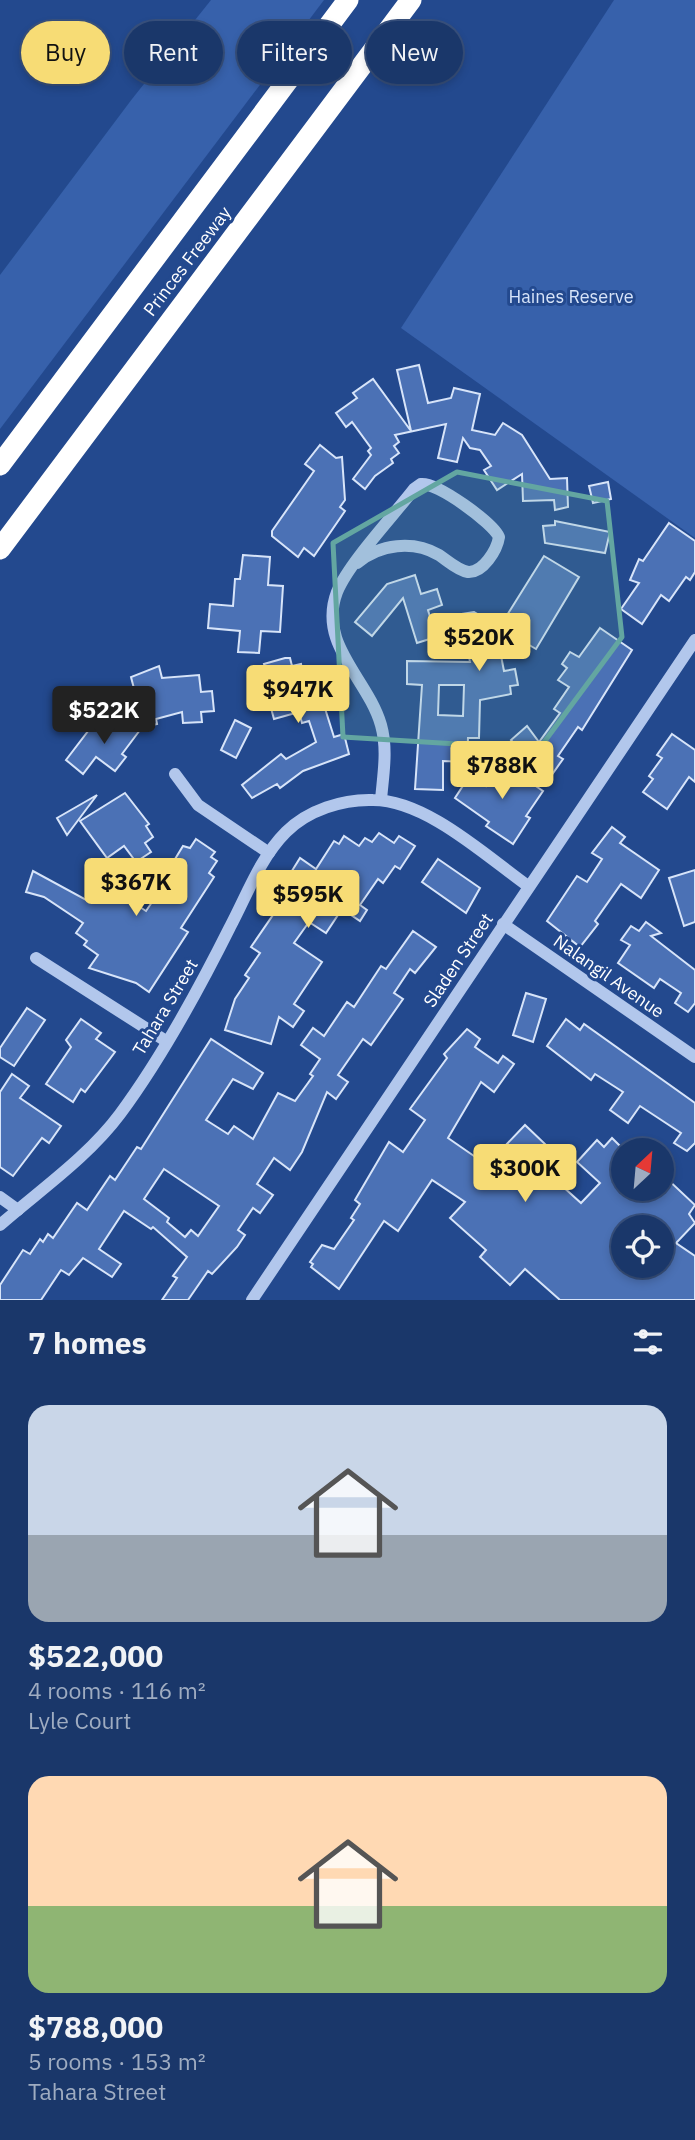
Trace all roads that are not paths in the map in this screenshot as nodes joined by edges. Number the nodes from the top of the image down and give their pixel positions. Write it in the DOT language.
graph roads {
  1 [pos="348,0"];
  2 [pos="411,0"];
  3 [pos="0,465"];
  4 [pos="0,549"];
  5 [pos="357,563"];
  6 [pos="695,640"];
  7 [pos="174,774"];
  8 [pos="381,800"];
  9 [pos="269,853"];
  10 [pos="528,886"];
  11 [pos="503,924"];
  12 [pos="36,958"];
  13 [pos="166,1041"];
  14 [pos="695,1057"];
  15 [pos="0,1197"];
  16 [pos="18,1210"];
  17 [pos="0,1225"];
  18 [pos="252,1300"];
  1 -- 3 [label="highway, Princes Freeway"];
  2 -- 4 [label="highway, Princes Freeway"];
  5 -- 5 [label="street"];
  5 -- 8 [label="street"];
  6 -- 10 [label="street, Sladen Street"];
  7 -- 9 [label="street"];
  8 -- 9 [label="street, Tahara Street"];
  8 -- 10 [label="street, Tahara Street"];
  9 -- 13 [label="street, Tahara Street"];
  10 -- 11 [label="street, Sladen Street"];
  11 -- 14 [label="street, Nalangil Avenue"];
  11 -- 18 [label="street, Sladen Street"];
  12 -- 13 [label="street"];
  13 -- 16 [label="street, Tahara Street"];
  15 -- 16 [label="street"];
  16 -- 17 [label="street, Tahara Street"];
}
